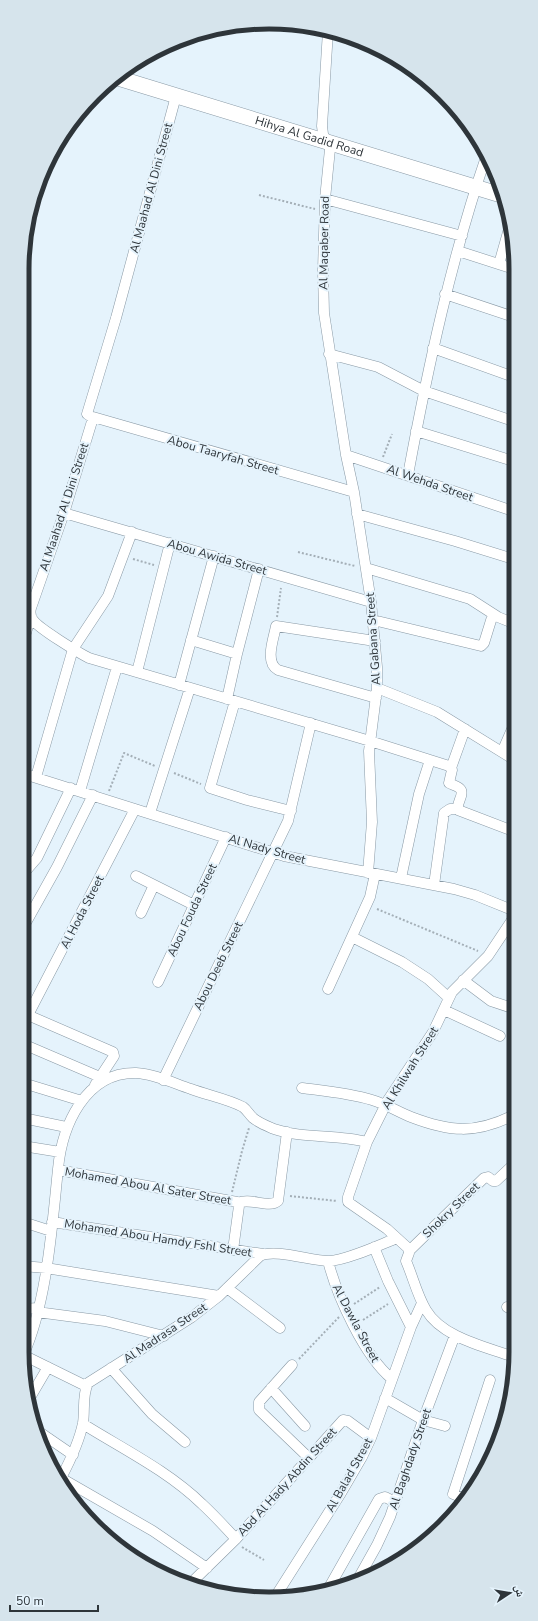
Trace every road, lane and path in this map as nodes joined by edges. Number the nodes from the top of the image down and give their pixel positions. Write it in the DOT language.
graph roads {
  1 [pos="328,36"];
  2 [pos="123,79"];
  3 [pos="176,96"];
  4 [pos="326,142"];
  5 [pos="484,163"];
  6 [pos="476,187"];
  7 [pos="496,193"];
  8 [pos="259,195"];
  9 [pos="324,199"];
  10 [pos="324,212"];
  11 [pos="462,236"];
  12 [pos="507,237"];
  13 [pos="458,251"];
  14 [pos="499,264"];
  15 [pos="509,267"];
  16 [pos="445,294"];
  17 [pos="509,315"];
  18 [pos="434,348"];
  19 [pos="329,354"];
  20 [pos="509,375"];
  21 [pos="424,391"];
  22 [pos="93,417"];
  23 [pos="509,420"];
  24 [pos="416,431"];
  25 [pos="392,434"];
  26 [pos="346,455"];
  27 [pos="509,461"];
  28 [pos="380,466"];
  29 [pos="408,475"];
  30 [pos="354,492"];
  31 [pos="509,510"];
  32 [pos="64,513"];
  33 [pos="357,514"];
  34 [pos="132,532"];
  35 [pos="170,543"];
  36 [pos="298,552"];
  37 [pos="124,556"];
  38 [pos="214,556"];
  39 [pos="509,558"];
  40 [pos="163,568"];
  41 [pos="366,568"];
  42 [pos="259,569"];
  43 [pos="283,576"];
  44 [pos="371,602"];
  45 [pos="493,614"];
  46 [pos="31,616"];
  47 [pos="373,620"];
  48 [pos="509,621"];
  49 [pos="29,623"];
  50 [pos="276,626"];
  51 [pos="191,640"];
  52 [pos="375,641"];
  53 [pos="73,648"];
  54 [pos="237,654"];
  55 [pos="116,667"];
  56 [pos="137,672"];
  57 [pos="179,685"];
  58 [pos="190,688"];
  59 [pos="377,693"];
  60 [pos="231,700"];
  61 [pos="311,723"];
  62 [pos="465,729"];
  63 [pos="509,736"];
  64 [pos="370,740"];
  65 [pos="502,752"];
  66 [pos="509,756"];
  67 [pos="430,760"];
  68 [pos="451,768"];
  69 [pos="164,769"];
  70 [pos="29,775"];
  71 [pos="36,777"];
  72 [pos="210,788"];
  73 [pos="76,790"];
  74 [pos="93,795"];
  75 [pos="106,799"];
  76 [pos="135,809"];
  77 [pos="458,809"];
  78 [pos="291,811"];
  79 [pos="150,813"];
  80 [pos="509,830"];
  81 [pos="226,838"];
  82 [pos="273,853"];
  83 [pos="29,867"];
  84 [pos="372,873"];
  85 [pos="136,876"];
  86 [pos="401,878"];
  87 [pos="154,885"];
  88 [pos="434,885"];
  89 [pos="366,904"];
  90 [pos="194,905"];
  91 [pos="509,909"];
  92 [pos="141,912"];
  93 [pos="29,916"];
  94 [pos="509,924"];
  95 [pos="352,937"];
  96 [pos="488,956"];
  97 [pos="463,980"];
  98 [pos="158,982"];
  99 [pos="328,989"];
  100 [pos="448,998"];
  101 [pos="509,1007"];
  102 [pos="29,1008"];
  103 [pos="444,1010"];
  104 [pos="29,1015"];
  105 [pos="500,1036"];
  106 [pos="29,1047"];
  107 [pos="100,1077"];
  108 [pos="163,1080"];
  109 [pos="29,1085"];
  110 [pos="302,1088"];
  111 [pos="91,1091"];
  112 [pos="82,1101"];
  113 [pos="386,1105"];
  114 [pos="253,1118"];
  115 [pos="509,1118"];
  116 [pos="29,1119"];
  117 [pos="66,1127"];
  118 [pos="286,1132"];
  119 [pos="367,1142"];
  120 [pos="29,1147"];
  121 [pos="60,1152"];
  122 [pos="509,1169"];
  123 [pos="58,1170"];
  124 [pos="279,1195"];
  125 [pos="234,1201"];
  126 [pos="348,1202"];
  127 [pos="29,1223"];
  128 [pos="52,1226"];
  129 [pos="397,1238"];
  130 [pos="374,1247"];
  131 [pos="233,1250"];
  132 [pos="409,1251"];
  133 [pos="263,1254"];
  134 [pos="328,1261"];
  135 [pos="29,1267"];
  136 [pos="46,1268"];
  137 [pos="388,1281"];
  138 [pos="227,1288"];
  139 [pos="219,1296"];
  140 [pos="397,1298"];
  141 [pos="422,1303"];
  142 [pos="29,1309"];
  143 [pos="346,1309"];
  144 [pos="38,1310"];
  145 [pos="355,1325"];
  146 [pos="411,1327"];
  147 [pos="33,1328"];
  148 [pos="280,1328"];
  149 [pos="29,1329"];
  150 [pos="455,1335"];
  151 [pos="164,1336"];
  152 [pos="29,1339"];
  153 [pos="509,1355"];
  154 [pos="29,1358"];
  155 [pos="292,1365"];
  156 [pos="48,1367"];
  157 [pos="111,1368"];
  158 [pos="392,1379"];
  159 [pos="490,1380"];
  160 [pos="86,1386"];
  161 [pos="271,1388"];
  162 [pos="33,1393"];
  163 [pos="385,1398"];
  164 [pos="423,1420"];
  165 [pos="82,1424"];
  166 [pos="305,1426"];
  167 [pos="445,1426"];
  168 [pos="44,1435"];
  169 [pos="371,1438"];
  170 [pos="185,1442"];
  171 [pos="73,1455"];
  172 [pos="309,1458"];
  173 [pos="63,1475"];
  174 [pos="67,1481"];
  175 [pos="460,1497"];
  176 [pos="395,1502"];
  177 [pos="235,1541"];
  178 [pos="264,1560"];
  179 [pos="207,1568"];
  180 [pos="361,1574"];
  181 [pos="194,1580"];
  182 [pos="331,1584"];
  183 [pos="280,1591"];
  1 -- 4 [label="street, Al Maqaber Road"];
  2 -- 3 [label="main road, Hihya Al Gadid Road"];
  3 -- 4 [label="main road, Hihya Al Gadid Road"];
  3 -- 22 [label="street, Al Maahad Al Dini Street"];
  4 -- 6 [label="main road, Hihya Al Gadid Road"];
  4 -- 9 [label="street, Al Maqaber Road"];
  5 -- 6 [label="street"];
  6 -- 7 [label="main road, Hihya Al Gadid Road"];
  6 -- 11 [label="street"];
  8 -- 10 [label="path"];
  9 -- 10 [label="street, Al Maqaber Road"];
  9 -- 11 [label="street"];
  10 -- 19 [label="street, Al Maqaber Road"];
  11 -- 13 [label="street"];
  12 -- 14 [label="street"];
  13 -- 14 [label="street"];
  13 -- 16 [label="street"];
  14 -- 15 [label="street"];
  16 -- 17 [label="street"];
  16 -- 18 [label="street"];
  18 -- 20 [label="street"];
  18 -- 21 [label="street"];
  19 -- 21 [label="street"];
  19 -- 26 [label="street, Al Maqaber Road"];
  21 -- 23 [label="street"];
  21 -- 24 [label="street"];
  22 -- 30 [label="street, Abou Taaryfah Street"];
  22 -- 32 [label="street, Al Maahad Al Dini Street"];
  24 -- 27 [label="street"];
  24 -- 29 [label="street"];
  25 -- 28 [label="path"];
  26 -- 28 [label="street, Al Wehda Street"];
  26 -- 30 [label="street, Al Gabana Street"];
  28 -- 29 [label="street, Al Wehda Street"];
  29 -- 31 [label="street, Al Wehda Street"];
  30 -- 33 [label="street, Al Gabana Street"];
  32 -- 34 [label="street, Abou Awida Street"];
  32 -- 46 [label="street, Al Maahad Al Dini Street"];
  33 -- 39 [label="street"];
  33 -- 41 [label="street, Al Gabana Street"];
  34 -- 35 [label="street, Abou Awida Street"];
  34 -- 37 [label="street"];
  35 -- 38 [label="street, Abou Awida Street"];
  35 -- 40 [label="street"];
  36 -- 41 [label="path"];
  37 -- 40 [label="path"];
  37 -- 53 [label="street"];
  38 -- 42 [label="street, Abou Awida Street"];
  38 -- 51 [label="street"];
  40 -- 56 [label="street"];
  41 -- 44 [label="street, Al Gabana Street"];
  41 -- 45 [label="street"];
  42 -- 43 [label="street, Abou Awida Street"];
  42 -- 54 [label="street"];
  43 -- 44 [label="street, Abou Awida Street"];
  43 -- 50 [label="path"];
  44 -- 47 [label="street, Al Gabana Street"];
  45 -- 47 [label="street"];
  45 -- 48 [label="street"];
  46 -- 49 [label="street, Al Maahad Al Dini Street"];
  46 -- 53 [label="street"];
  47 -- 52 [label="street, Al Gabana Street"];
  50 -- 52 [label="street"];
  50 -- 59 [label="street"];
  51 -- 54 [label="street"];
  51 -- 57 [label="street"];
  52 -- 59 [label="street, Al Gabana Street"];
  53 -- 55 [label="street"];
  53 -- 71 [label="street"];
  54 -- 60 [label="street"];
  55 -- 56 [label="street"];
  55 -- 73 [label="street"];
  56 -- 57 [label="street"];
  57 -- 58 [label="street"];
  58 -- 60 [label="street"];
  58 -- 69 [label="street"];
  59 -- 62 [label="street"];
  59 -- 64 [label="street, Al Gabana Street"];
  60 -- 61 [label="street"];
  60 -- 72 [label="street"];
  61 -- 64 [label="street"];
  61 -- 78 [label="street, Abou Deeb Street"];
  62 -- 65 [label="street"];
  62 -- 68 [label="street"];
  63 -- 65 [label="street"];
  64 -- 67 [label="street"];
  64 -- 84 [label="street, Al Gabana Street"];
  65 -- 66 [label="street"];
  67 -- 68 [label="street"];
  67 -- 86 [label="street"];
  68 -- 77 [label="street"];
  69 -- 72 [label="path"];
  69 -- 75 [label="path"];
  69 -- 79 [label="street"];
  70 -- 71 [label="street, Al Nady Street"];
  71 -- 73 [label="street, Al Nady Street"];
  72 -- 78 [label="street"];
  73 -- 74 [label="street, Al Nady Street"];
  73 -- 83 [label="street"];
  74 -- 75 [label="street, Al Nady Street"];
  74 -- 93 [label="street"];
  75 -- 76 [label="street, Al Nady Street"];
  76 -- 79 [label="street, Al Nady Street"];
  76 -- 102 [label="street, Al Hoda Street"];
  77 -- 80 [label="street"];
  77 -- 88 [label="street"];
  78 -- 82 [label="street, Abou Deeb Street"];
  79 -- 81 [label="street, Al Nady Street"];
  81 -- 82 [label="street, Al Nady Street"];
  81 -- 90 [label="street, Abou Fouda Street"];
  82 -- 84 [label="street, Al Nady Street"];
  82 -- 108 [label="street, Abou Deeb Street"];
  84 -- 86 [label="street, Al Nady Street"];
  84 -- 89 [label="street, Al Gabana Street"];
  85 -- 87 [label="street"];
  86 -- 88 [label="street, Al Nady Street"];
  87 -- 90 [label="street"];
  87 -- 92 [label="street"];
  88 -- 91 [label="street, Al Nady Street"];
  89 -- 95 [label="street, Al Gabana Street"];
  89 -- 96 [label="path"];
  90 -- 98 [label="street, Abou Fouda Street"];
  94 -- 96 [label="street, Al Khilwah Street"];
  95 -- 99 [label="street, Al Gabana Street"];
  95 -- 100 [label="street"];
  96 -- 97 [label="street, Al Khilwah Street"];
  97 -- 100 [label="street, Al Khilwah Street"];
  97 -- 101 [label="street"];
  100 -- 103 [label="street, Al Khilwah Street"];
  103 -- 105 [label="street"];
  103 -- 113 [label="street, Al Khilwah Street"];
  104 -- 107 [label="street"];
  106 -- 107 [label="street"];
  107 -- 111 [label="street"];
  108 -- 111 [label="street"];
  108 -- 114 [label="street"];
  109 -- 112 [label="street"];
  110 -- 113 [label="street"];
  111 -- 112 [label="street"];
  112 -- 117 [label="street"];
  113 -- 115 [label="street"];
  113 -- 119 [label="street, Al Khilwah Street"];
  114 -- 118 [label="street"];
  114 -- 125 [label="path"];
  116 -- 117 [label="street"];
  117 -- 121 [label="street"];
  118 -- 119 [label="street"];
  118 -- 124 [label="street"];
  119 -- 126 [label="street, Al Khilwah Street"];
  120 -- 121 [label="street"];
  121 -- 123 [label="street"];
  122 -- 132 [label="street, Shokry Street"];
  123 -- 125 [label="street, Mohamed Abou Al Sater Street"];
  123 -- 128 [label="street"];
  124 -- 125 [label="street"];
  124 -- 126 [label="path"];
  125 -- 131 [label="street, Mohamed Abou Al Sater Street"];
  126 -- 129 [label="street"];
  127 -- 128 [label="street, Mohamed Abou Hamdy Fshl Street"];
  128 -- 131 [label="street, Mohamed Abou Hamdy Fshl Street"];
  128 -- 136 [label="street"];
  129 -- 130 [label="street"];
  129 -- 132 [label="street"];
  130 -- 134 [label="street"];
  130 -- 137 [label="street"];
  131 -- 133 [label="street, Mohamed Abou Hamdy Fshl Street"];
  132 -- 141 [label="street"];
  133 -- 134 [label="street"];
  133 -- 138 [label="street, Al Madrasa Street"];
  134 -- 143 [label="street, Al Dawla Street"];
  135 -- 136 [label="street"];
  136 -- 139 [label="street"];
  136 -- 144 [label="street"];
  137 -- 140 [label="street"];
  137 -- 143 [label="path"];
  138 -- 139 [label="street, Al Madrasa Street"];
  138 -- 148 [label="street"];
  139 -- 151 [label="street, Al Madrasa Street"];
  140 -- 145 [label="path"];
  140 -- 146 [label="street"];
  141 -- 146 [label="street, Al Balad Street"];
  141 -- 150 [label="street"];
  142 -- 144 [label="street"];
  143 -- 145 [label="street, Al Dawla Street"];
  143 -- 155 [label="path"];
  144 -- 147 [label="street"];
  144 -- 151 [label="street"];
  145 -- 158 [label="street, Al Dawla Street"];
  146 -- 158 [label="street, Al Balad Street"];
  147 -- 149 [label="street"];
  147 -- 152 [label="street"];
  150 -- 153 [label="street"];
  150 -- 164 [label="street, Al Baghdady Street"];
  151 -- 157 [label="street, Al Madrasa Street"];
  154 -- 156 [label="street"];
  155 -- 161 [label="street"];
  156 -- 160 [label="street"];
  156 -- 162 [label="street"];
  157 -- 160 [label="street, Al Madrasa Street"];
  157 -- 170 [label="street"];
  158 -- 163 [label="street, Al Balad Street"];
  159 -- 175 [label="street"];
  160 -- 165 [label="street"];
  161 -- 166 [label="street"];
  161 -- 172 [label="street"];
  163 -- 164 [label="street"];
  163 -- 169 [label="street, Al Balad Street"];
  164 -- 167 [label="street"];
  164 -- 176 [label="street, Al Baghdady Street"];
  165 -- 171 [label="street"];
  165 -- 177 [label="street"];
  168 -- 171 [label="street"];
  169 -- 172 [label="street, Abd Al Hady Abdin Street"];
  169 -- 183 [label="street, Al Balad Street"];
  171 -- 173 [label="street"];
  172 -- 177 [label="street, Abd Al Hady Abdin Street"];
  174 -- 179 [label="street"];
  176 -- 180 [label="street, Al Baghdady Street"];
  176 -- 182 [label="street"];
  177 -- 178 [label="path"];
  177 -- 179 [label="street, Abd Al Hady Abdin Street"];
  179 -- 181 [label="street, Abd Al Hady Abdin Street"];
}
